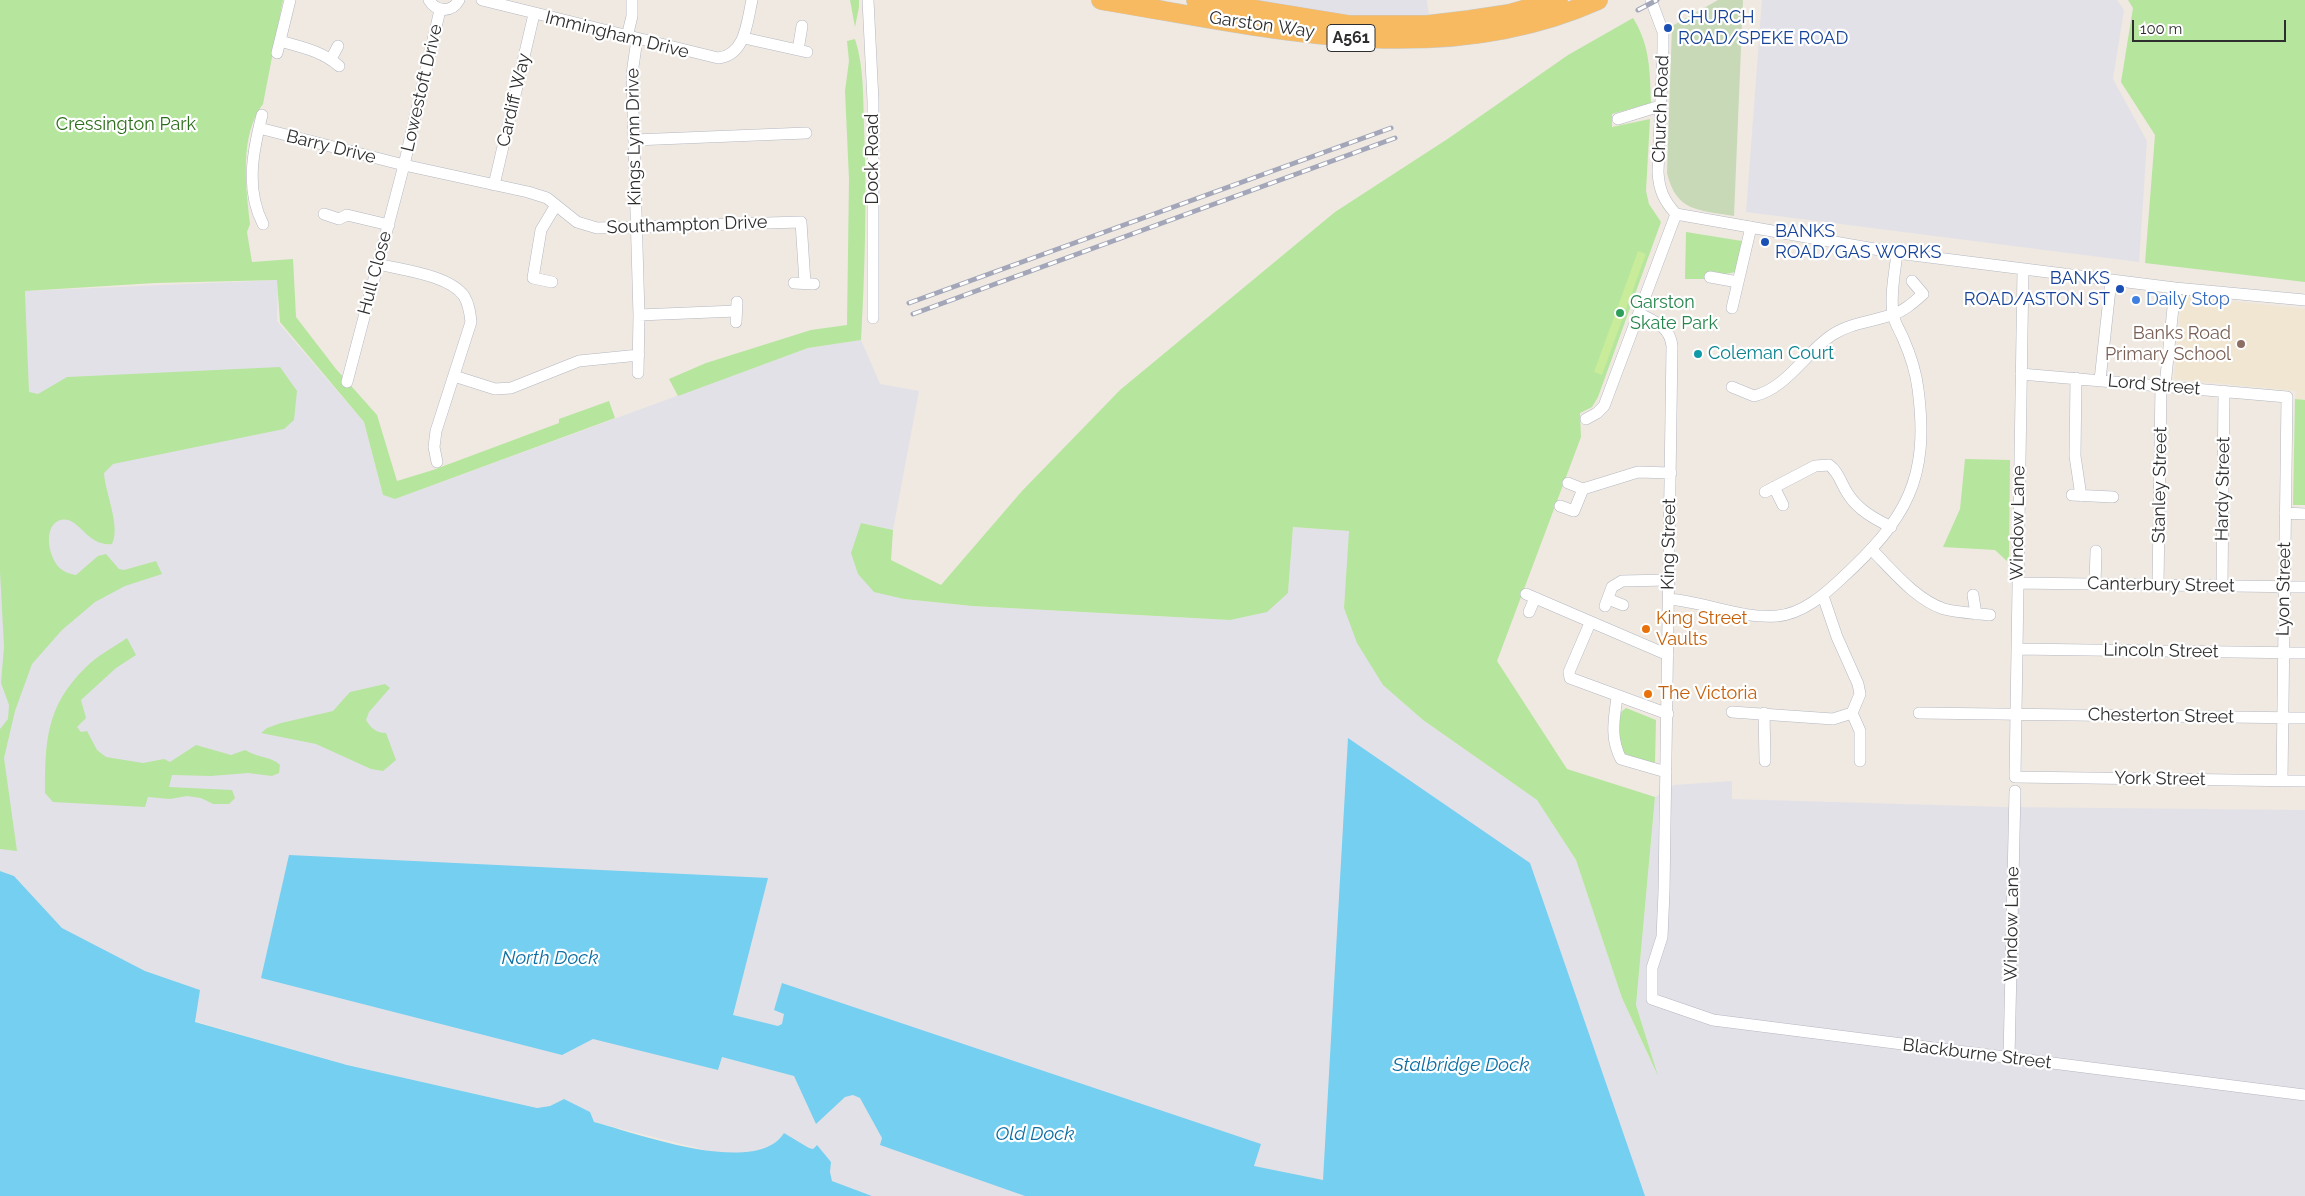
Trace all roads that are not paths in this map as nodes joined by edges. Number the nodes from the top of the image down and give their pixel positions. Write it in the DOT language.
graph roads {
  1 [pos="290,0"];
  2 [pos="429,0"];
  3 [pos="459,0"];
  4 [pos="482,0"];
  5 [pos="632,0"];
  6 [pos="752,0"];
  7 [pos="868,0"];
  8 [pos="1101,0"];
  9 [pos="1196,0"];
  10 [pos="1558,0"];
  11 [pos="1598,0"];
  12 [pos="1651,0"];
  13 [pos="440,10"];
  14 [pos="534,14"];
  15 [pos="802,26"];
  16 [pos="632,38"];
  17 [pos="744,38"];
  18 [pos="338,46"];
  19 [pos="1660,106"];
  20 [pos="262,115"];
  21 [pos="1618,119"];
  22 [pos="259,128"];
  23 [pos="806,133"];
  24 [pos="634,140"];
  25 [pos="404,165"];
  26 [pos="494,185"];
  27 [pos="556,206"];
  28 [pos="324,214"];
  29 [pos="1676,214"];
  30 [pos="263,224"];
  31 [pos="389,225"];
  32 [pos="1751,227"];
  33 [pos="636,228"];
  34 [pos="1897,253"];
  35 [pos="378,264"];
  36 [pos="2023,270"];
  37 [pos="1710,277"];
  38 [pos="2110,280"];
  39 [pos="1912,281"];
  40 [pos="552,282"];
  41 [pos="1738,282"];
  42 [pos="804,284"];
  43 [pos="2175,288"];
  44 [pos="2305,300"];
  45 [pos="1732,308"];
  46 [pos="736,312"];
  47 [pos="1640,314"];
  48 [pos="639,315"];
  49 [pos="1893,315"];
  50 [pos="873,318"];
  51 [pos="639,355"];
  52 [pos="638,373"];
  53 [pos="2020,374"];
  54 [pos="454,376"];
  55 [pos="2076,378"];
  56 [pos="2100,380"];
  57 [pos="348,382"];
  58 [pos="2163,386"];
  59 [pos="1732,387"];
  60 [pos="2224,391"];
  61 [pos="2287,397"];
  62 [pos="1586,419"];
  63 [pos="438,462"];
  64 [pos="1671,473"];
  65 [pos="1568,483"];
  66 [pos="1583,489"];
  67 [pos="2113,497"];
  68 [pos="1783,505"];
  69 [pos="1560,506"];
  70 [pos="2285,513"];
  71 [pos="2305,514"];
  72 [pos="1891,527"];
  73 [pos="1872,550"];
  74 [pos="2096,552"];
  75 [pos="1668,580"];
  76 [pos="2018,583"];
  77 [pos="2095,584"];
  78 [pos="2158,585"];
  79 [pos="2222,586"];
  80 [pos="2284,587"];
  81 [pos="2305,587"];
  82 [pos="1973,595"];
  83 [pos="1823,596"];
  84 [pos="1669,599"];
  85 [pos="1623,605"];
  86 [pos="1529,612"];
  87 [pos="1976,614"];
  88 [pos="1990,615"];
  89 [pos="1590,622"];
  90 [pos="2017,649"];
  91 [pos="2283,653"];
  92 [pos="2305,653"];
  93 [pos="1668,655"];
  94 [pos="1616,697"];
  95 [pos="1732,712"];
  96 [pos="1764,713"];
  97 [pos="1852,713"];
  98 [pos="1919,713"];
  99 [pos="2016,713"];
  100 [pos="1668,714"];
  101 [pos="2282,718"];
  102 [pos="2305,718"];
  103 [pos="1765,761"];
  104 [pos="1860,761"];
  105 [pos="1666,772"];
  106 [pos="2015,777"];
  107 [pos="2282,781"];
  108 [pos="2305,781"];
  109 [pos="2015,791"];
  110 [pos="1652,999"];
  111 [pos="2009,1057"];
  112 [pos="2305,1095"];
  1 -- 18 [label="street"];
  2 -- 13 [label="street"];
  3 -- 13 [label="street"];
  4 -- 14 [label="street, Immingham Drive"];
  5 -- 16 [label="street, Kings Lynn Drive"];
  6 -- 17 [label="street, Immingham Drive"];
  7 -- 50 [label="street, Dock Road"];
  8 -- 11 [label="highway, Garston Way / A561"];
  9 -- 10 [label="highway, Garston Way / A561"];
  12 -- 19 [label="street, Church Road"];
  13 -- 25 [label="street, Lowestoft Drive"];
  14 -- 16 [label="street, Immingham Drive"];
  14 -- 26 [label="street, Cardiff Way"];
  15 -- 17 [label="street"];
  16 -- 17 [label="street, Immingham Drive"];
  16 -- 24 [label="street, Kings Lynn Drive"];
  19 -- 21 [label="street"];
  19 -- 29 [label="street, Church Road"];
  20 -- 22 [label="street"];
  22 -- 25 [label="street, Barry Drive"];
  22 -- 30 [label="street"];
  23 -- 24 [label="street"];
  24 -- 33 [label="street, Kings Lynn Drive"];
  25 -- 26 [label="street, Southampton Drive"];
  25 -- 31 [label="street, Hull Close"];
  26 -- 27 [label="street, Southampton Drive"];
  27 -- 33 [label="street, Southampton Drive"];
  27 -- 40 [label="street"];
  28 -- 31 [label="street"];
  29 -- 32 [label="street"];
  29 -- 47 [label="street"];
  31 -- 35 [label="street, Hull Close"];
  32 -- 34 [label="street"];
  32 -- 41 [label="street"];
  33 -- 42 [label="street, Southampton Drive"];
  33 -- 48 [label="street, Kings Lynn Drive"];
  34 -- 36 [label="street"];
  34 -- 49 [label="street"];
  35 -- 54 [label="street"];
  35 -- 57 [label="street, Hull Close"];
  36 -- 38 [label="street"];
  36 -- 53 [label="street, Window Lane"];
  37 -- 41 [label="street"];
  38 -- 43 [label="street"];
  38 -- 56 [label="street"];
  39 -- 49 [label="street"];
  41 -- 45 [label="street"];
  43 -- 44 [label="street"];
  43 -- 58 [label="street, Stanley Street"];
  46 -- 48 [label="street"];
  47 -- 62 [label="street"];
  47 -- 64 [label="street, King Street"];
  48 -- 51 [label="street, Kings Lynn Drive"];
  49 -- 59 [label="street"];
  49 -- 72 [label="street"];
  51 -- 52 [label="street, Kings Lynn Drive"];
  51 -- 54 [label="street"];
  53 -- 55 [label="street, Lord Street"];
  53 -- 76 [label="street, Window Lane"];
  54 -- 63 [label="street"];
  55 -- 56 [label="street, Lord Street"];
  55 -- 67 [label="street"];
  56 -- 58 [label="street, Lord Street"];
  58 -- 60 [label="street, Lord Street"];
  58 -- 78 [label="street, Stanley Street"];
  60 -- 61 [label="street, Lord Street"];
  60 -- 79 [label="street, Hardy Street"];
  61 -- 70 [label="street, Lyon Street"];
  64 -- 66 [label="street"];
  64 -- 75 [label="street, King Street"];
  65 -- 66 [label="street"];
  66 -- 69 [label="street"];
  68 -- 72 [label="street"];
  70 -- 71 [label="street"];
  70 -- 80 [label="street, Lyon Street"];
  72 -- 73 [label="street"];
  73 -- 83 [label="street"];
  73 -- 87 [label="street"];
  74 -- 77 [label="street"];
  75 -- 84 [label="street, King Street"];
  75 -- 85 [label="street"];
  76 -- 77 [label="street, Canterbury Street"];
  76 -- 90 [label="street, Window Lane"];
  77 -- 78 [label="street, Canterbury Street"];
  78 -- 79 [label="street, Canterbury Street"];
  79 -- 80 [label="street, Canterbury Street"];
  80 -- 81 [label="street, Canterbury Street"];
  80 -- 91 [label="street, Lyon Street"];
  82 -- 87 [label="street"];
  83 -- 84 [label="street"];
  83 -- 97 [label="street"];
  84 -- 93 [label="street, King Street"];
  86 -- 89 [label="street"];
  87 -- 88 [label="street"];
  89 -- 93 [label="street"];
  89 -- 94 [label="street"];
  90 -- 91 [label="street, Lincoln Street"];
  90 -- 99 [label="street, Window Lane"];
  91 -- 92 [label="street, Lincoln Street"];
  91 -- 101 [label="street, Lyon Street"];
  93 -- 100 [label="street, King Street"];
  94 -- 100 [label="street"];
  94 -- 105 [label="street"];
  95 -- 96 [label="street"];
  96 -- 97 [label="street"];
  96 -- 103 [label="street"];
  97 -- 104 [label="street"];
  98 -- 99 [label="street, Chesterton Street"];
  99 -- 101 [label="street, Chesterton Street"];
  99 -- 106 [label="street, Window Lane"];
  100 -- 105 [label="street, King Street"];
  101 -- 102 [label="street, Chesterton Street"];
  101 -- 107 [label="street, Lyon Street"];
  105 -- 110 [label="street, King Street"];
  106 -- 107 [label="street, York Street"];
  107 -- 108 [label="street, York Street"];
  109 -- 111 [label="street, Window Lane"];
  110 -- 111 [label="street, Blackburne Street"];
  111 -- 112 [label="street, Blackburne Street"];
}
